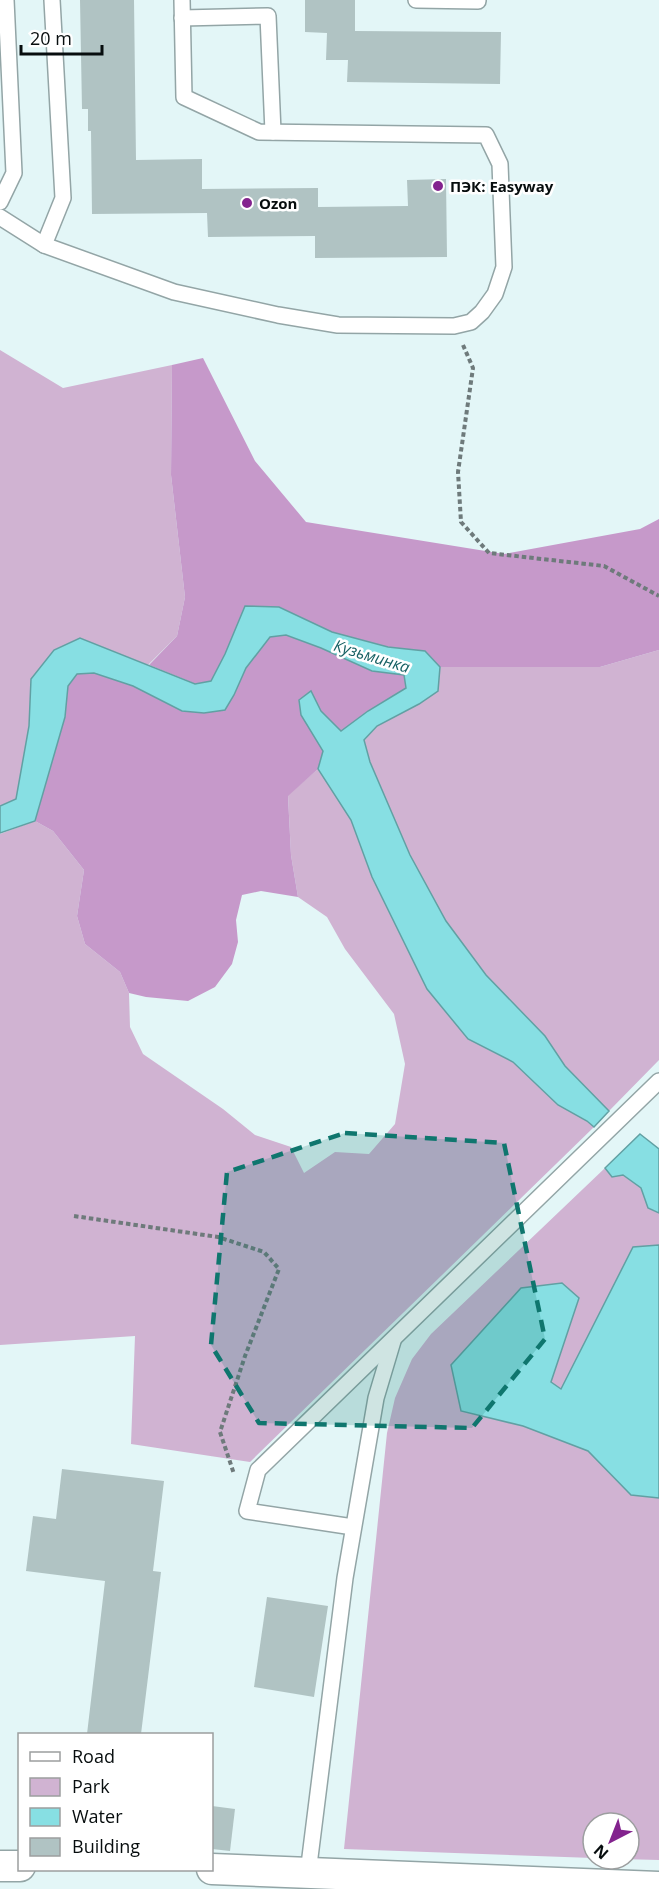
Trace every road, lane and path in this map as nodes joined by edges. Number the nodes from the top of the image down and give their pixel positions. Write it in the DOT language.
graph roads {
  1 [pos="6,0"];
  2 [pos="52,0"];
  3 [pos="182,0"];
  4 [pos="416,0"];
  5 [pos="478,1"];
  6 [pos="182,18"];
  7 [pos="3,23"];
  8 [pos="273,132"];
  9 [pos="0,202"];
  10 [pos="0,217"];
  11 [pos="44,245"];
  12 [pos="454,326"];
  13 [pos="659,596"];
  14 [pos="659,1081"];
  15 [pos="74,1216"];
  16 [pos="394,1338"];
  17 [pos="247,1511"];
  18 [pos="354,1527"];
  19 [pos="0,1866"];
  20 [pos="18,1866"];
  21 [pos="213,1869"];
  22 [pos="308,1873"];
  23 [pos="257,1879"];
  24 [pos="650,1888"];
  1 -- 7 [label="lane"];
  2 -- 11 [label="lane"];
  3 -- 6 [label="lane"];
  4 -- 5 [label="lane"];
  6 -- 8 [label="lane"];
  6 -- 8 [label="lane"];
  7 -- 9 [label="lane"];
  8 -- 12 [label="lane"];
  10 -- 11 [label="lane"];
  11 -- 12 [label="lane"];
  12 -- 13 [label="path"];
  14 -- 16 [label="lane"];
  15 -- 17 [label="path"];
  16 -- 17 [label="lane"];
  16 -- 18 [label="lane"];
  17 -- 18 [label="lane"];
  18 -- 22 [label="lane"];
  19 -- 20 [label="street"];
  21 -- 23 [label="street"];
  22 -- 23 [label="street"];
  22 -- 24 [label="street"];
}
